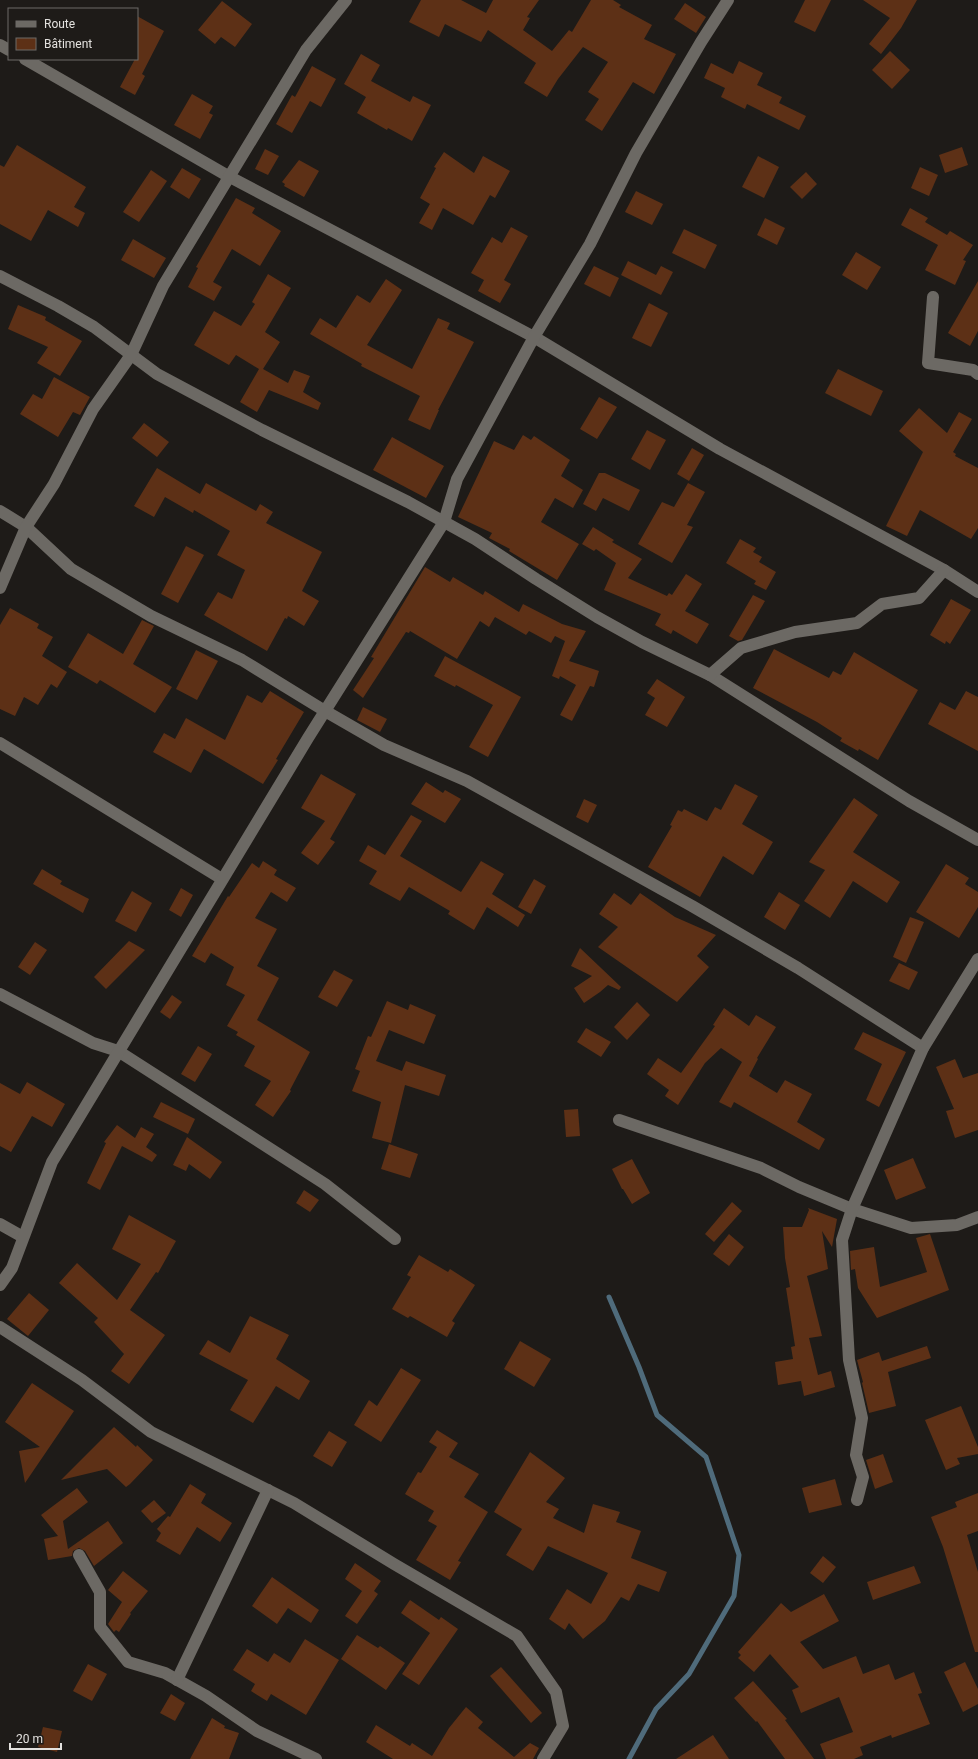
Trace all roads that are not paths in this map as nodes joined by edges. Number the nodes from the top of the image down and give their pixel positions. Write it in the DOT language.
graph roads {
  1 [pos="346,0"];
  2 [pos="728,0"];
  3 [pos="27,60"];
  4 [pos="228,176"];
  5 [pos="0,276"];
  6 [pos="933,297"];
  7 [pos="534,337"];
  8 [pos="131,355"];
  9 [pos="978,374"];
  10 [pos="0,511"];
  11 [pos="444,522"];
  12 [pos="26,527"];
  13 [pos="944,570"];
  14 [pos="0,588"];
  15 [pos="978,592"];
  16 [pos="710,675"];
  17 [pos="325,712"];
  18 [pos="0,743"];
  19 [pos="978,840"];
  20 [pos="222,879"];
  21 [pos="978,959"];
  22 [pos="0,994"];
  23 [pos="923,1048"];
  24 [pos="118,1051"];
  25 [pos="619,1120"];
  26 [pos="852,1209"];
  27 [pos="978,1217"];
  28 [pos="0,1224"];
  29 [pos="23,1237"];
  30 [pos="394,1239"];
  31 [pos="0,1286"];
  32 [pos="0,1327"];
  33 [pos="268,1490"];
  34 [pos="857,1500"];
  35 [pos="79,1555"];
  36 [pos="177,1680"];
  37 [pos="316,1759"];
  38 [pos="543,1759"];
  1 -- 4 [label="street"];
  2 -- 7 [label="street"];
  3 -- 4 [label="street"];
  4 -- 7 [label="street"];
  4 -- 8 [label="street"];
  5 -- 8 [label="street"];
  6 -- 9 [label="street"];
  7 -- 11 [label="street"];
  7 -- 13 [label="street"];
  8 -- 11 [label="street"];
  8 -- 12 [label="street"];
  10 -- 12 [label="street"];
  11 -- 16 [label="street"];
  11 -- 17 [label="street"];
  12 -- 14 [label="street"];
  12 -- 17 [label="street"];
  13 -- 15 [label="street"];
  13 -- 16 [label="street"];
  16 -- 19 [label="street"];
  17 -- 20 [label="street"];
  17 -- 23 [label="street"];
  18 -- 20 [label="street"];
  20 -- 24 [label="street"];
  21 -- 23 [label="street"];
  22 -- 24 [label="street"];
  23 -- 26 [label="street"];
  24 -- 29 [label="street"];
  24 -- 30 [label="street"];
  25 -- 26 [label="street"];
  26 -- 27 [label="street"];
  26 -- 34 [label="street"];
  28 -- 29 [label="street"];
  29 -- 31 [label="street"];
  32 -- 33 [label="street"];
  33 -- 36 [label="street"];
  33 -- 38 [label="street"];
  35 -- 36 [label="street"];
  36 -- 37 [label="street"];
}
